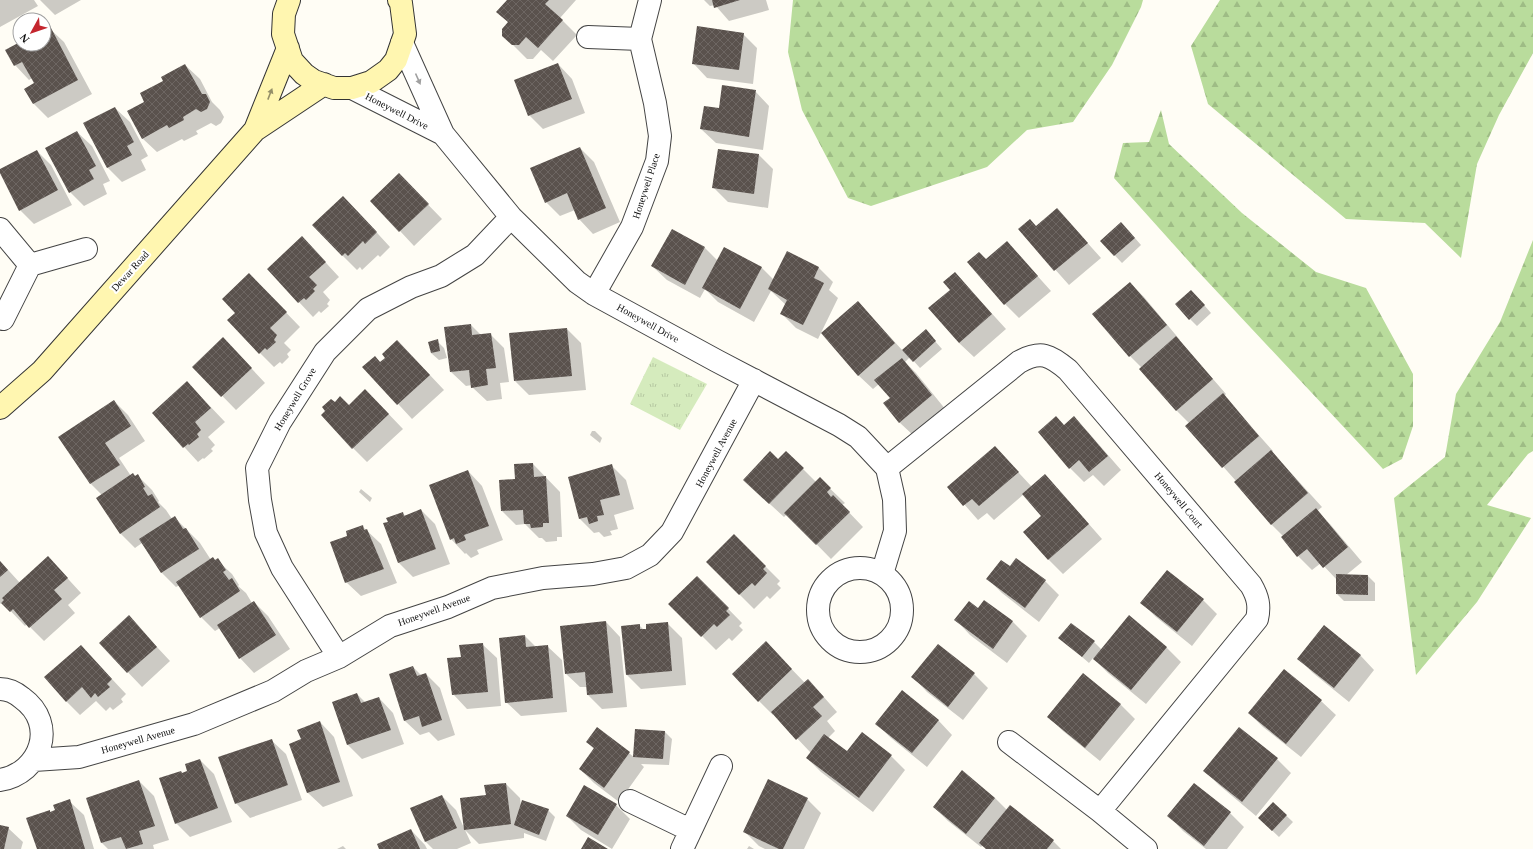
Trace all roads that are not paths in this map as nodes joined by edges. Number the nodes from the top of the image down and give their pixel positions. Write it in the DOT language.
graph roads {
  1 [pos="650,0"];
  2 [pos="400,1"];
  3 [pos="284,5"];
  4 [pos="588,37"];
  5 [pos="640,39"];
  6 [pos="402,43"];
  7 [pos="288,48"];
  8 [pos="324,84"];
  9 [pos="352,88"];
  10 [pos="255,130"];
  11 [pos="443,134"];
  12 [pos="511,217"];
  13 [pos="0,229"];
  14 [pos="86,249"];
  15 [pos="30,265"];
  16 [pos="594,294"];
  17 [pos="3,319"];
  18 [pos="754,380"];
  19 [pos="0,408"];
  20 [pos="887,468"];
  21 [pos="882,574"];
  22 [pos="339,657"];
  23 [pos="0,689"];
  24 [pos="1009,742"];
  25 [pos="34,760"];
  26 [pos="721,766"];
  27 [pos="0,780"];
  28 [pos="630,801"];
  29 [pos="1100,811"];
  30 [pos="686,840"];
  31 [pos="1146,849"];
  1 -- 5 [label="street, Honeywell Place"];
  2 -- 6 [label="street"];
  3 -- 7 [label="street"];
  4 -- 5 [label="street"];
  5 -- 16 [label="street, Honeywell Place"];
  6 -- 9 [label="street"];
  6 -- 11 [label="street, Honeywell Drive, one-way"];
  7 -- 8 [label="street"];
  10 -- 7 [label="street, Dewar Road, one-way"];
  8 -- 9 [label="street"];
  8 -- 10 [label="street, Dewar Road"];
  9 -- 11 [label="street, Honeywell Drive"];
  10 -- 19 [label="street, Dewar Road"];
  11 -- 12 [label="street, Honeywell Drive"];
  12 -- 16 [label="street, Honeywell Drive"];
  12 -- 22 [label="street, Honeywell Grove"];
  13 -- 15 [label="street"];
  14 -- 15 [label="street"];
  15 -- 17 [label="street"];
  16 -- 18 [label="street, Honeywell Drive"];
  18 -- 20 [label="street, Honeywell Drive"];
  18 -- 22 [label="street, Honeywell Avenue"];
  20 -- 21 [label="street"];
  20 -- 29 [label="street, Honeywell Court"];
  22 -- 25 [label="street, Honeywell Avenue"];
  23 -- 25 [label="street"];
  24 -- 29 [label="street"];
  25 -- 27 [label="street"];
  26 -- 30 [label="street"];
  28 -- 30 [label="street"];
  29 -- 31 [label="street"];
}
